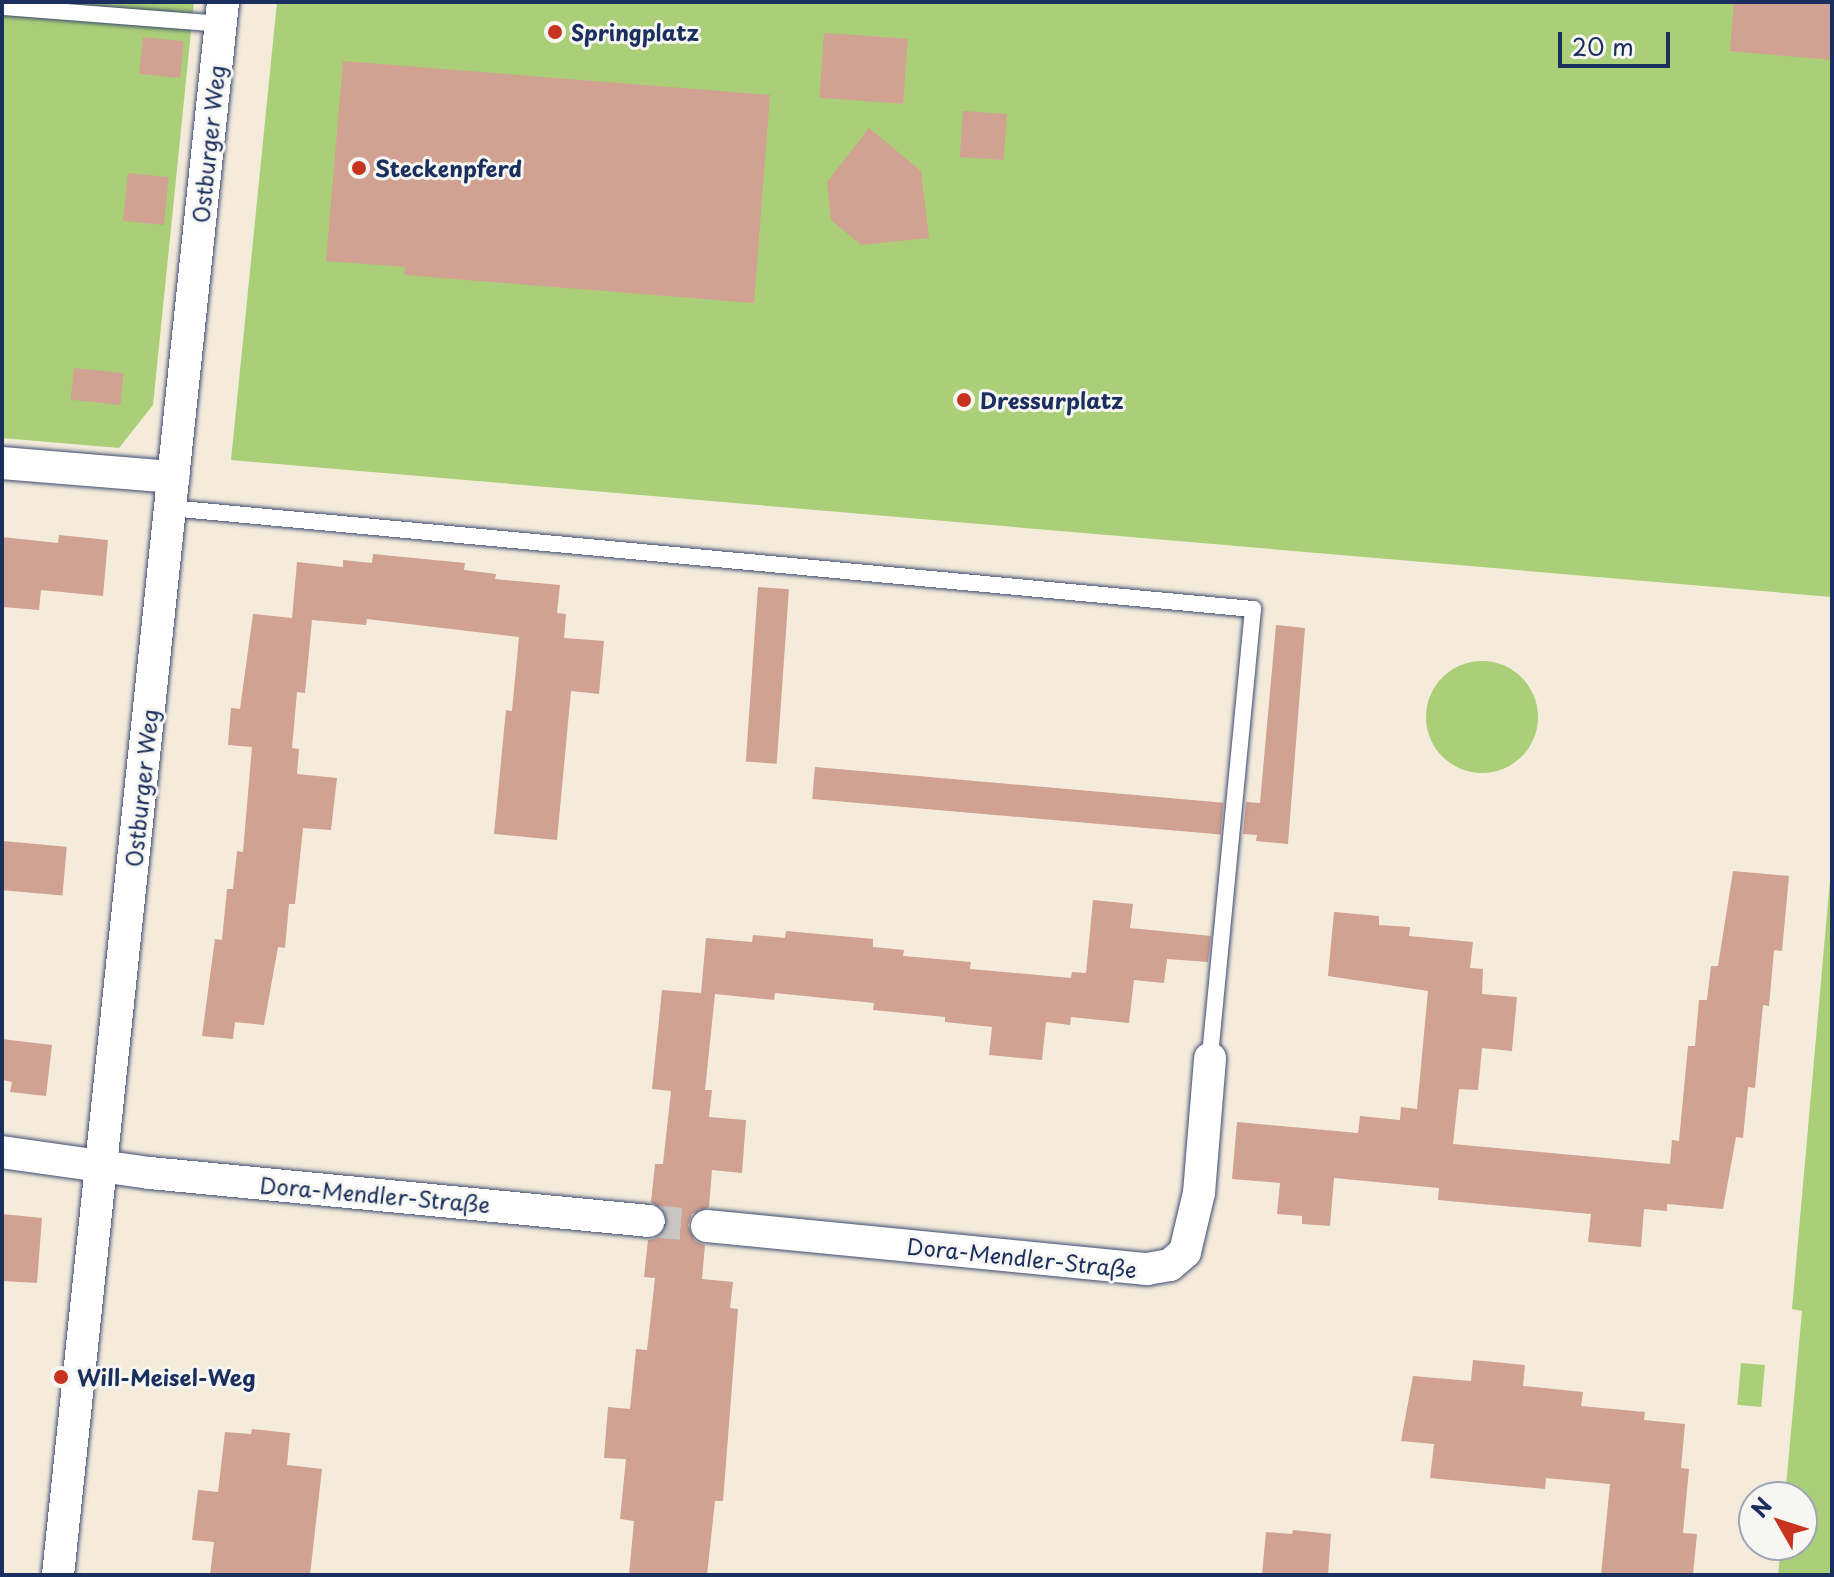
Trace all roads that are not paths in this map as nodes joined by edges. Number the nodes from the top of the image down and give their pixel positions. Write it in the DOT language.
graph roads {
  1 [pos="2,7"];
  2 [pos="222,13"];
  3 [pos="2,463"];
  4 [pos="172,492"];
  5 [pos="1210,1058"];
  6 [pos="2,1152"];
  7 [pos="102,1164"];
  8 [pos="649,1221"];
  9 [pos="707,1226"];
  10 [pos="58,1575"];
  1 -- 2 [label="lane"];
  2 -- 4 [label="street, Ostburger Weg"];
  3 -- 4 [label="street"];
  4 -- 5 [label="lane"];
  4 -- 7 [label="street, Ostburger Weg"];
  5 -- 9 [label="street, Dora-Mendler-Straße"];
  6 -- 7 [label="street"];
  7 -- 8 [label="street, Dora-Mendler-Straße"];
  7 -- 10 [label="street, Ostburger Weg"];
}
